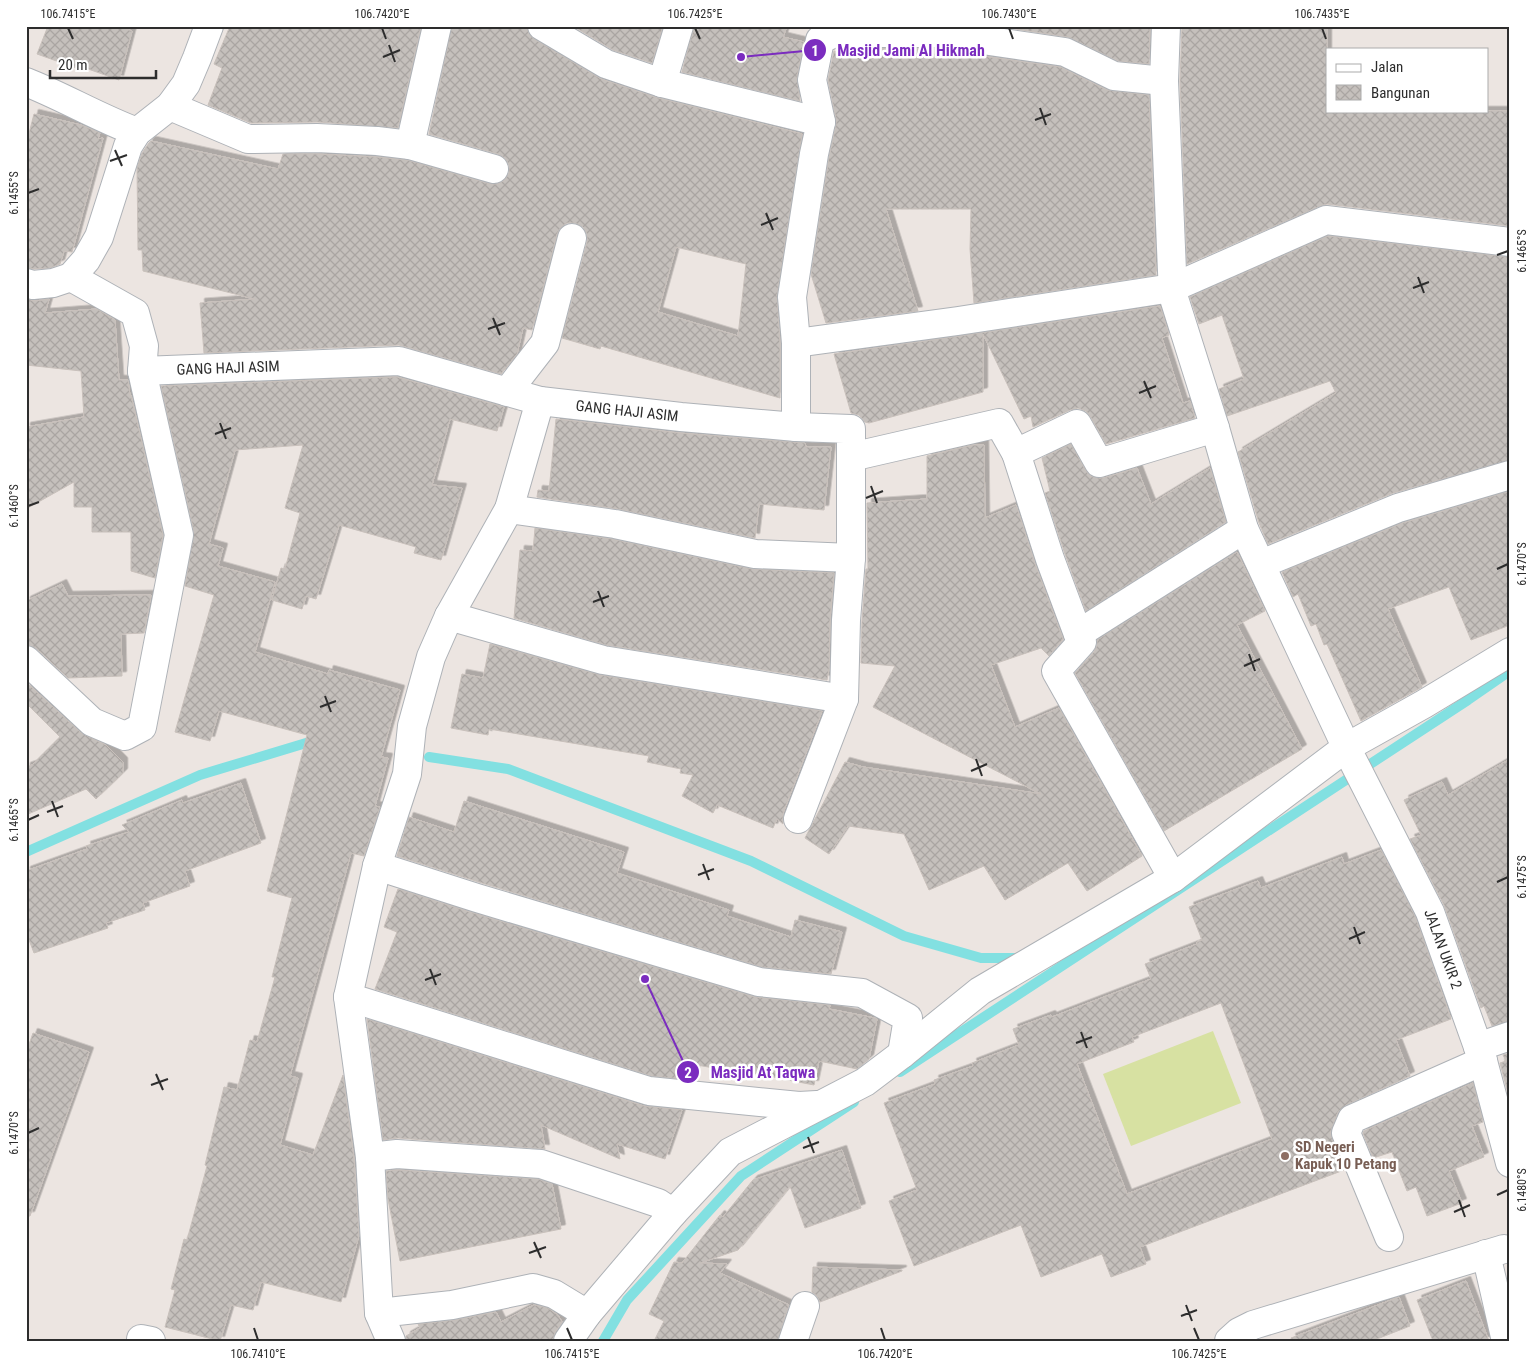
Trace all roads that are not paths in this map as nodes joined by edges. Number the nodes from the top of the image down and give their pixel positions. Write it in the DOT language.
graph roads {
  1 [pos="209,26"];
  2 [pos="436,26"];
  3 [pos="679,26"];
  4 [pos="1166,26"];
  5 [pos="551,32"];
  6 [pos="1164,81"];
  7 [pos="26,82"];
  8 [pos="662,83"];
  9 [pos="170,106"];
  10 [pos="821,122"];
  11 [pos="137,132"];
  12 [pos="410,145"];
  13 [pos="494,169"];
  14 [pos="572,238"];
  15 [pos="1510,242"];
  16 [pos="71,277"];
  17 [pos="26,283"];
  18 [pos="1172,288"];
  19 [pos="796,343"];
  20 [pos="142,371"];
  21 [pos="507,392"];
  22 [pos="540,401"];
  23 [pos="796,428"];
  24 [pos="1215,428"];
  25 [pos="1016,453"];
  26 [pos="851,457"];
  27 [pos="1510,475"];
  28 [pos="509,509"];
  29 [pos="1244,529"];
  30 [pos="851,558"];
  31 [pos="1261,564"];
  32 [pos="450,616"];
  33 [pos="1078,634"];
  34 [pos="1510,652"];
  35 [pos="26,660"];
  36 [pos="844,699"];
  37 [pos="1348,751"];
  38 [pos="798,819"];
  39 [pos="377,866"];
  40 [pos="1173,878"];
  41 [pos="348,997"];
  42 [pos="1510,1036"];
  43 [pos="902,1054"];
  44 [pos="1480,1054"];
  45 [pos="822,1105"];
  46 [pos="370,1156"];
  47 [pos="1510,1163"];
  48 [pos="673,1213"];
  49 [pos="1389,1237"];
  50 [pos="1502,1252"];
  51 [pos="806,1306"];
  52 [pos="379,1313"];
  53 [pos="587,1314"];
  54 [pos="1234,1336"];
  55 [pos="391,1341"];
  56 [pos="568,1341"];
  57 [pos="793,1341"];
  58 [pos="1506,1341"];
  1 -- 9 [label="street"];
  2 -- 12 [label="street"];
  3 -- 8 [label="street"];
  4 -- 6 [label="street, JALAN UKIR 2"];
  5 -- 8 [label="street"];
  6 -- 10 [label="street"];
  6 -- 18 [label="street, JALAN UKIR 2"];
  7 -- 11 [label="street"];
  8 -- 10 [label="street"];
  9 -- 11 [label="street"];
  9 -- 12 [label="street"];
  10 -- 19 [label="street"];
  11 -- 16 [label="street"];
  12 -- 13 [label="street"];
  14 -- 21 [label="street"];
  15 -- 18 [label="street"];
  16 -- 17 [label="street"];
  16 -- 20 [label="street"];
  18 -- 19 [label="street"];
  18 -- 24 [label="street, JALAN UKIR 2"];
  19 -- 23 [label="street"];
  20 -- 21 [label="street, GANG HAJI ASIM"];
  20 -- 35 [label="street"];
  21 -- 22 [label="street, GANG HAJI ASIM"];
  22 -- 23 [label="street, GANG HAJI ASIM"];
  22 -- 28 [label="street"];
  23 -- 26 [label="street, GANG HAJI ASIM"];
  24 -- 25 [label="street"];
  24 -- 29 [label="street, JALAN UKIR 2"];
  25 -- 26 [label="street"];
  25 -- 33 [label="street"];
  26 -- 30 [label="street, GANG HAJI ASIM"];
  27 -- 31 [label="street"];
  28 -- 30 [label="street"];
  28 -- 32 [label="street"];
  29 -- 31 [label="street, JALAN UKIR 2"];
  29 -- 33 [label="street"];
  30 -- 36 [label="street, GANG HAJI ASIM"];
  31 -- 37 [label="street, JALAN UKIR 2"];
  32 -- 36 [label="street"];
  32 -- 39 [label="street"];
  33 -- 40 [label="street"];
  34 -- 37 [label="street"];
  36 -- 38 [label="street, GANG HAJI ASIM"];
  37 -- 40 [label="street"];
  37 -- 44 [label="street, JALAN UKIR 2"];
  39 -- 41 [label="street"];
  39 -- 43 [label="street"];
  40 -- 43 [label="street"];
  41 -- 45 [label="street"];
  41 -- 46 [label="street"];
  42 -- 44 [label="street"];
  43 -- 45 [label="street"];
  44 -- 47 [label="street, JALAN UKIR 2"];
  44 -- 49 [label="street"];
  45 -- 48 [label="street"];
  46 -- 48 [label="street"];
  46 -- 52 [label="street"];
  48 -- 53 [label="street"];
  50 -- 54 [label="street"];
  50 -- 58 [label="street"];
  51 -- 57 [label="street"];
  52 -- 53 [label="street"];
  52 -- 55 [label="street"];
  53 -- 56 [label="street"];
}
